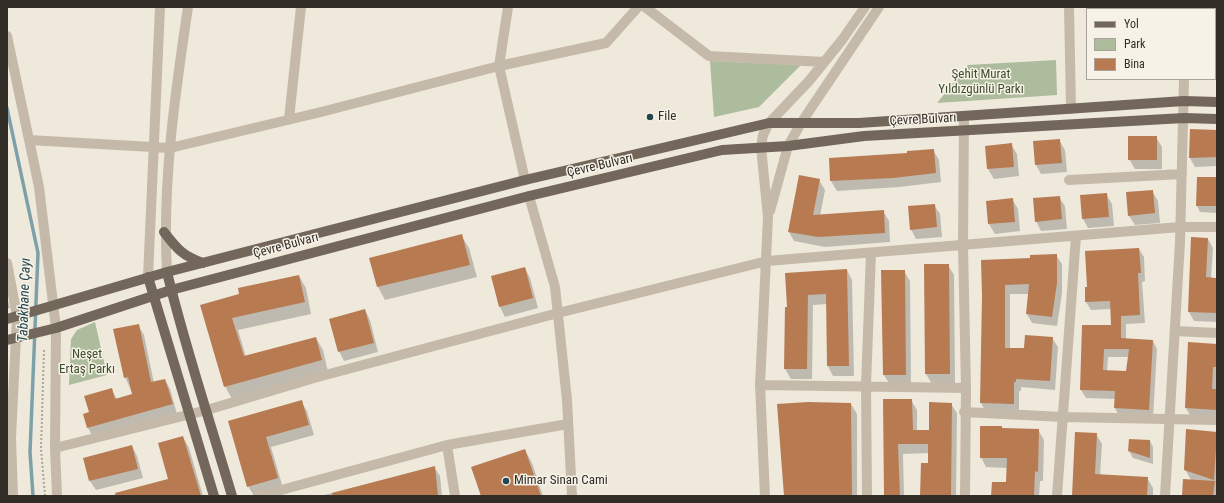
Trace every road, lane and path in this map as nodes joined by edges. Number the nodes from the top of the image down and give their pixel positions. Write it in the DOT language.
graph roads {
  1 [pos="160,7"];
  2 [pos="188,7"];
  3 [pos="301,7"];
  4 [pos="508,7"];
  5 [pos="638,7"];
  6 [pos="645,7"];
  7 [pos="865,7"];
  8 [pos="879,7"];
  9 [pos="1069,7"];
  10 [pos="7,36"];
  11 [pos="824,62"];
  12 [pos="499,66"];
  13 [pos="1184,80"];
  14 [pos="1184,101"];
  15 [pos="1217,102"];
  16 [pos="1071,109"];
  17 [pos="964,116"];
  18 [pos="1184,118"];
  19 [pos="289,119"];
  20 [pos="1217,119"];
  21 [pos="769,123"];
  22 [pos="801,123"];
  23 [pos="965,131"];
  24 [pos="29,140"];
  25 [pos="788,146"];
  26 [pos="761,147"];
  27 [pos="153,148"];
  28 [pos="170,148"];
  29 [pos="1182,174"];
  30 [pos="525,180"];
  31 [pos="1069,180"];
  32 [pos="529,196"];
  33 [pos="768,217"];
  34 [pos="1180,227"];
  35 [pos="1217,227"];
  36 [pos="164,232"];
  37 [pos="1076,236"];
  38 [pos="963,246"];
  39 [pos="871,253"];
  40 [pos="767,261"];
  41 [pos="7,263"];
  42 [pos="203,263"];
  43 [pos="167,272"];
  44 [pos="148,277"];
  45 [pos="171,290"];
  46 [pos="154,295"];
  47 [pos="48,308"];
  48 [pos="558,313"];
  49 [pos="18,316"];
  50 [pos="7,319"];
  51 [pos="56,328"];
  52 [pos="1175,331"];
  53 [pos="1217,333"];
  54 [pos="12,339"];
  55 [pos="44,347"];
  56 [pos="760,385"];
  57 [pos="866,386"];
  58 [pos="966,388"];
  59 [pos="207,410"];
  60 [pos="964,412"];
  61 [pos="189,413"];
  62 [pos="1062,417"];
  63 [pos="1169,418"];
  64 [pos="1217,420"];
  65 [pos="568,424"];
  66 [pos="9,439"];
  67 [pos="447,445"];
  68 [pos="55,448"];
  69 [pos="13,496"];
  70 [pos="44,496"];
  71 [pos="57,496"];
  72 [pos="214,496"];
  73 [pos="232,496"];
  74 [pos="259,496"];
  75 [pos="455,496"];
  76 [pos="572,496"];
  77 [pos="765,496"];
  78 [pos="867,496"];
  79 [pos="965,496"];
  80 [pos="1057,496"];
  81 [pos="1165,496"];
  1 -- 27 [label="street"];
  2 -- 28 [label="street"];
  3 -- 19 [label="street"];
  4 -- 12 [label="street"];
  5 -- 12 [label="street"];
  6 -- 11 [label="street"];
  7 -- 11 [label="street"];
  8 -- 22 [label="street"];
  9 -- 16 [label="street"];
  10 -- 24 [label="street"];
  11 -- 21 [label="street"];
  12 -- 19 [label="street"];
  12 -- 30 [label="street"];
  13 -- 14 [label="street"];
  14 -- 15 [label="main road, Çevre Bulvarı"];
  14 -- 16 [label="main road, Çevre Bulvarı"];
  14 -- 18 [label="street"];
  16 -- 17 [label="main road, Çevre Bulvarı"];
  17 -- 22 [label="main road, Çevre Bulvarı"];
  17 -- 23 [label="street"];
  18 -- 20 [label="main road, Çevre Bulvarı"];
  18 -- 23 [label="main road, Çevre Bulvarı"];
  18 -- 29 [label="street"];
  19 -- 28 [label="street"];
  21 -- 22 [label="main road, Çevre Bulvarı"];
  21 -- 26 [label="street"];
  21 -- 30 [label="main road, Çevre Bulvarı"];
  22 -- 25 [label="street"];
  23 -- 25 [label="main road, Çevre Bulvarı"];
  23 -- 38 [label="street"];
  24 -- 27 [label="street"];
  24 -- 47 [label="street"];
  25 -- 26 [label="main road, Çevre Bulvarı"];
  25 -- 33 [label="street"];
  26 -- 32 [label="main road, Çevre Bulvarı"];
  26 -- 33 [label="street"];
  27 -- 28 [label="street"];
  27 -- 44 [label="street"];
  28 -- 36 [label="street"];
  29 -- 31 [label="street"];
  29 -- 34 [label="street"];
  30 -- 32 [label="main road"];
  30 -- 42 [label="main road, Çevre Bulvarı"];
  32 -- 45 [label="main road, Çevre Bulvarı"];
  32 -- 48 [label="street"];
  33 -- 40 [label="street"];
  34 -- 35 [label="street"];
  34 -- 37 [label="street"];
  34 -- 52 [label="street"];
  36 -- 42 [label="main road"];
  36 -- 43 [label="street"];
  37 -- 38 [label="street"];
  37 -- 62 [label="street"];
  38 -- 39 [label="street"];
  38 -- 58 [label="street"];
  39 -- 40 [label="street"];
  39 -- 57 [label="street"];
  40 -- 48 [label="street"];
  40 -- 56 [label="street"];
  41 -- 49 [label="street"];
  42 -- 43 [label="main road, Çevre Bulvarı"];
  43 -- 44 [label="main road, Çevre Bulvarı"];
  43 -- 45 [label="main road"];
  44 -- 46 [label="main road"];
  44 -- 47 [label="main road, Çevre Bulvarı"];
  45 -- 46 [label="main road, Çevre Bulvarı"];
  45 -- 59 [label="main road"];
  46 -- 51 [label="main road, Çevre Bulvarı"];
  46 -- 61 [label="main road"];
  47 -- 49 [label="main road, Çevre Bulvarı"];
  47 -- 51 [label="street"];
  48 -- 59 [label="street"];
  48 -- 65 [label="street"];
  49 -- 50 [label="main road, Çevre Bulvarı"];
  49 -- 54 [label="street"];
  51 -- 54 [label="main road, Çevre Bulvarı"];
  51 -- 68 [label="street"];
  52 -- 53 [label="street"];
  52 -- 63 [label="street"];
  54 -- 66 [label="street"];
  55 -- 70 [label="path"];
  56 -- 57 [label="street"];
  56 -- 77 [label="street"];
  57 -- 58 [label="street"];
  57 -- 78 [label="street"];
  58 -- 60 [label="street"];
  59 -- 61 [label="street"];
  59 -- 73 [label="main road"];
  60 -- 62 [label="street"];
  60 -- 79 [label="street"];
  61 -- 68 [label="street"];
  61 -- 72 [label="main road"];
  62 -- 63 [label="street"];
  62 -- 80 [label="street"];
  63 -- 64 [label="street"];
  63 -- 81 [label="street"];
  65 -- 67 [label="street"];
  65 -- 76 [label="street"];
  66 -- 69 [label="street"];
  67 -- 74 [label="street"];
  67 -- 75 [label="street"];
  68 -- 71 [label="street"];
}
